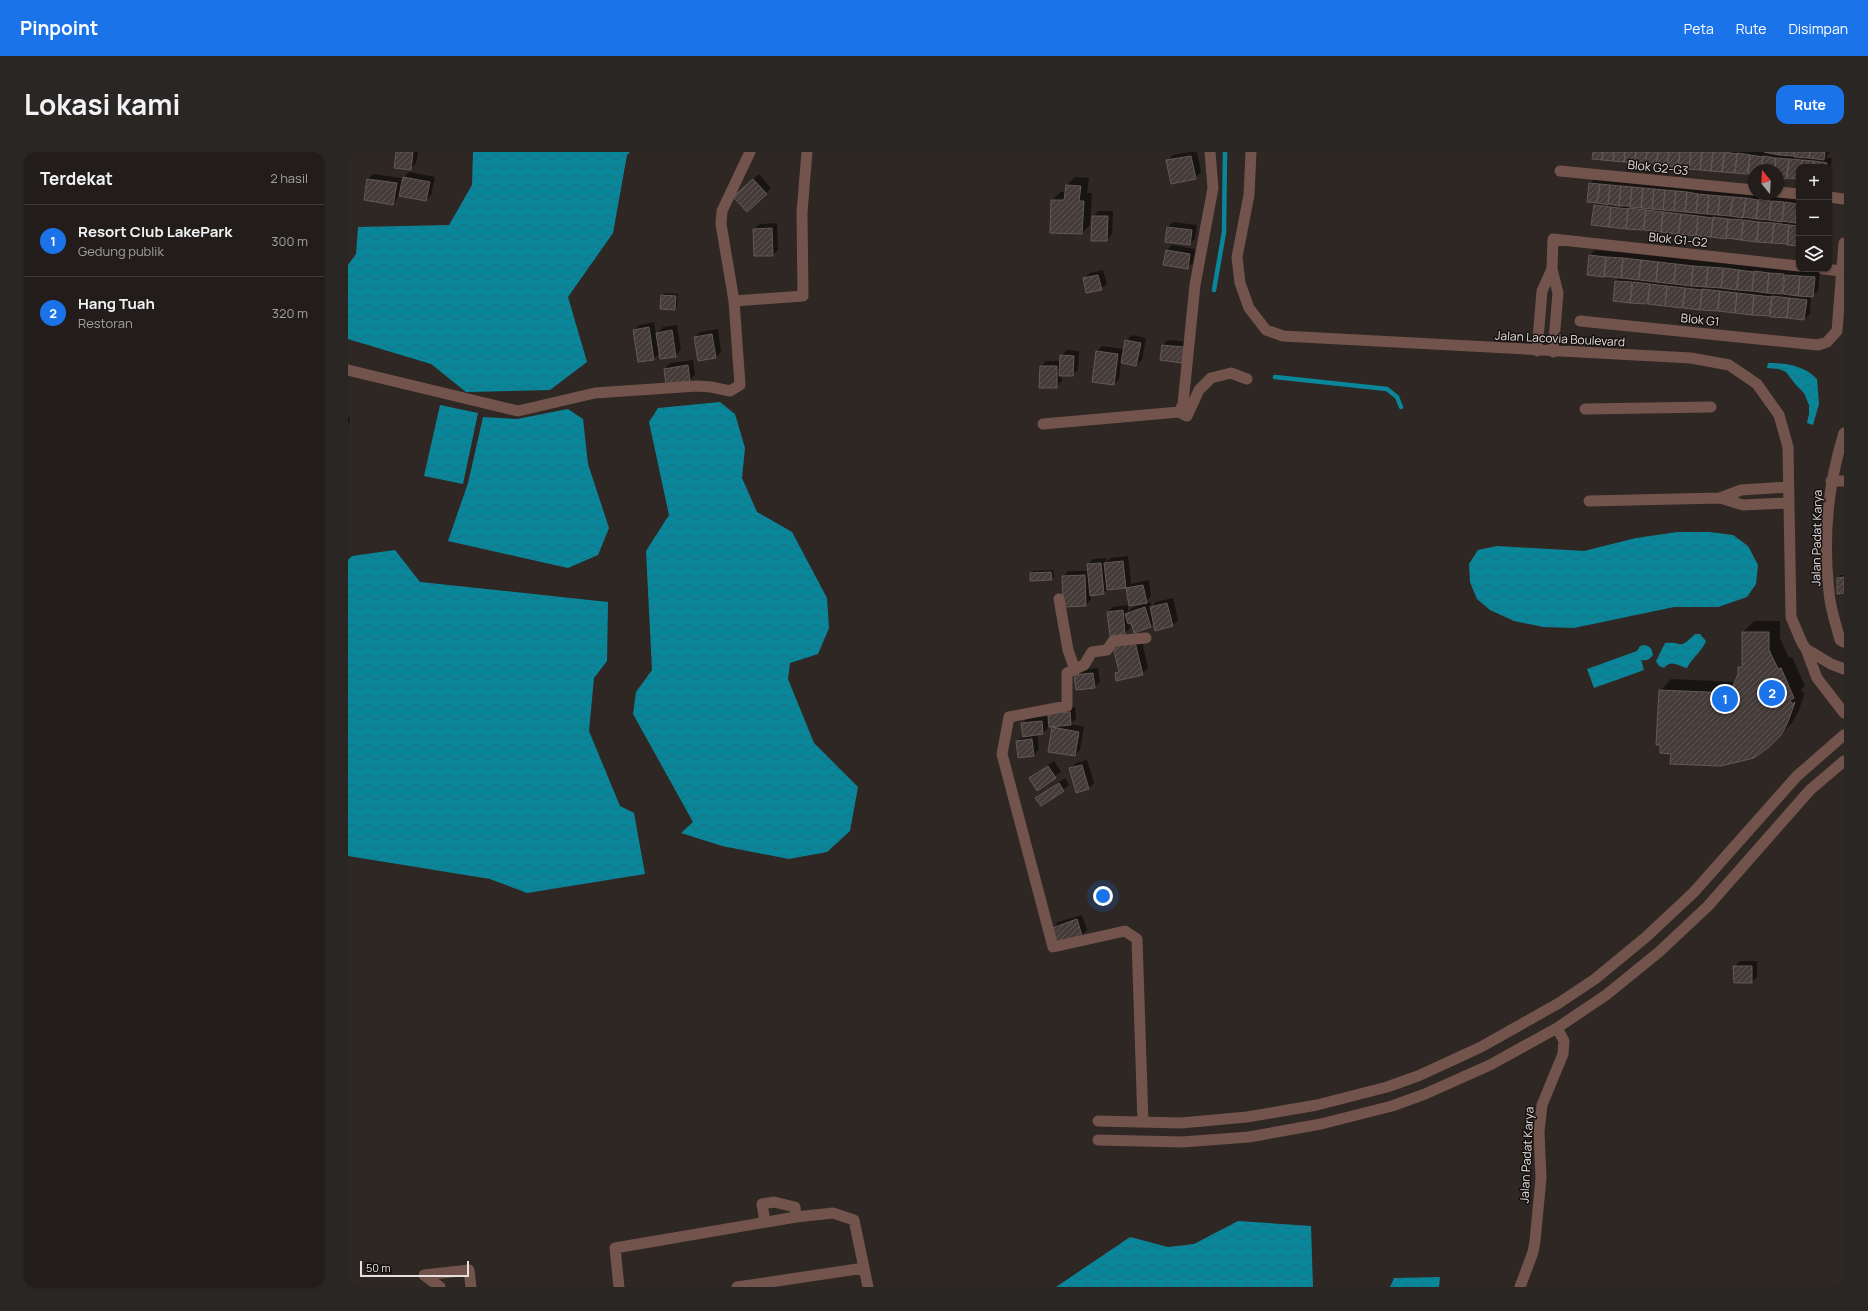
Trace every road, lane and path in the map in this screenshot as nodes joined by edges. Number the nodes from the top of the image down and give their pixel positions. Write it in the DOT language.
graph roads {
  1 [pos="750,152"];
  2 [pos="807,152"];
  3 [pos="1210,152"];
  4 [pos="1251,152"];
  5 [pos="1560,171"];
  6 [pos="1748,189"];
  7 [pos="1784,193"];
  8 [pos="1796,194"];
  9 [pos="1832,197"];
  10 [pos="1844,199"];
  11 [pos="1844,243"];
  12 [pos="1796,266"];
  13 [pos="1552,269"];
  14 [pos="1832,270"];
  15 [pos="1842,271"];
  16 [pos="734,301"];
  17 [pos="1580,321"];
  18 [pos="1537,351"];
  19 [pos="1553,352"];
  20 [pos="348,370"];
  21 [pos="1247,379"];
  22 [pos="1711,407"];
  23 [pos="1585,409"];
  24 [pos="1180,412"];
  25 [pos="1043,424"];
  26 [pos="1844,433"];
  27 [pos="1831,481"];
  28 [pos="1844,481"];
  29 [pos="1788,487"];
  30 [pos="1720,498"];
  31 [pos="1589,502"];
  32 [pos="1788,503"];
  33 [pos="1060,599"];
  34 [pos="1146,638"];
  35 [pos="1844,642"];
  36 [pos="1806,649"];
  37 [pos="1844,669"];
  38 [pos="1075,670"];
  39 [pos="1844,713"];
  40 [pos="1844,735"];
  41 [pos="1844,761"];
  42 [pos="1676,909"];
  43 [pos="1690,923"];
  44 [pos="1557,1028"];
  45 [pos="1387,1087"];
  46 [pos="1392,1106"];
  47 [pos="1098,1121"];
  48 [pos="1143,1122"];
  49 [pos="1098,1140"];
  50 [pos="796,1217"];
  51 [pos="765,1222"];
  52 [pos="864,1268"];
  53 [pos="440,1287"];
  54 [pos="471,1287"];
  55 [pos="619,1287"];
  56 [pos="737,1287"];
  57 [pos="868,1287"];
  58 [pos="1520,1287"];
  1 -- 16 [label="street"];
  2 -- 16 [label="street"];
  3 -- 24 [label="street"];
  4 -- 18 [label="street, Jalan Lacovia Boulevard"];
  5 -- 6 [label="street, Blok G2-G3"];
  7 -- 8 [label="street"];
  9 -- 10 [label="street"];
  11 -- 15 [label="street"];
  12 -- 13 [label="street, Blok G1-G2"];
  13 -- 18 [label="street"];
  13 -- 19 [label="street"];
  14 -- 15 [label="street"];
  15 -- 17 [label="street, Blok G1"];
  16 -- 20 [label="street"];
  18 -- 19 [label="street, Jalan Lacovia Boulevard"];
  19 -- 29 [label="street, Jalan Lacovia Boulevard"];
  21 -- 24 [label="street"];
  22 -- 23 [label="street"];
  24 -- 25 [label="street"];
  26 -- 27 [label="street, Jalan Padat Karya"];
  27 -- 28 [label="street"];
  27 -- 35 [label="street, Jalan Padat Karya"];
  29 -- 30 [label="street"];
  29 -- 32 [label="street, Jalan Lacovia Boulevard"];
  30 -- 31 [label="street"];
  30 -- 32 [label="street"];
  32 -- 36 [label="street, Jalan Lacovia Boulevard"];
  33 -- 38 [label="street"];
  34 -- 38 [label="street"];
  36 -- 37 [label="street"];
  36 -- 39 [label="street, Jalan Lacovia Boulevard"];
  38 -- 48 [label="street"];
  40 -- 42 [label="street"];
  41 -- 43 [label="street"];
  42 -- 43 [label="street"];
  42 -- 45 [label="street"];
  43 -- 44 [label="street"];
  44 -- 46 [label="street"];
  44 -- 58 [label="street, Jalan Padat Karya"];
  45 -- 46 [label="street"];
  45 -- 48 [label="street"];
  46 -- 49 [label="street"];
  47 -- 48 [label="street"];
  50 -- 51 [label="street"];
  50 -- 51 [label="street"];
  50 -- 52 [label="street"];
  51 -- 55 [label="street"];
  52 -- 56 [label="street"];
  52 -- 57 [label="street"];
  53 -- 54 [label="street"];
}
